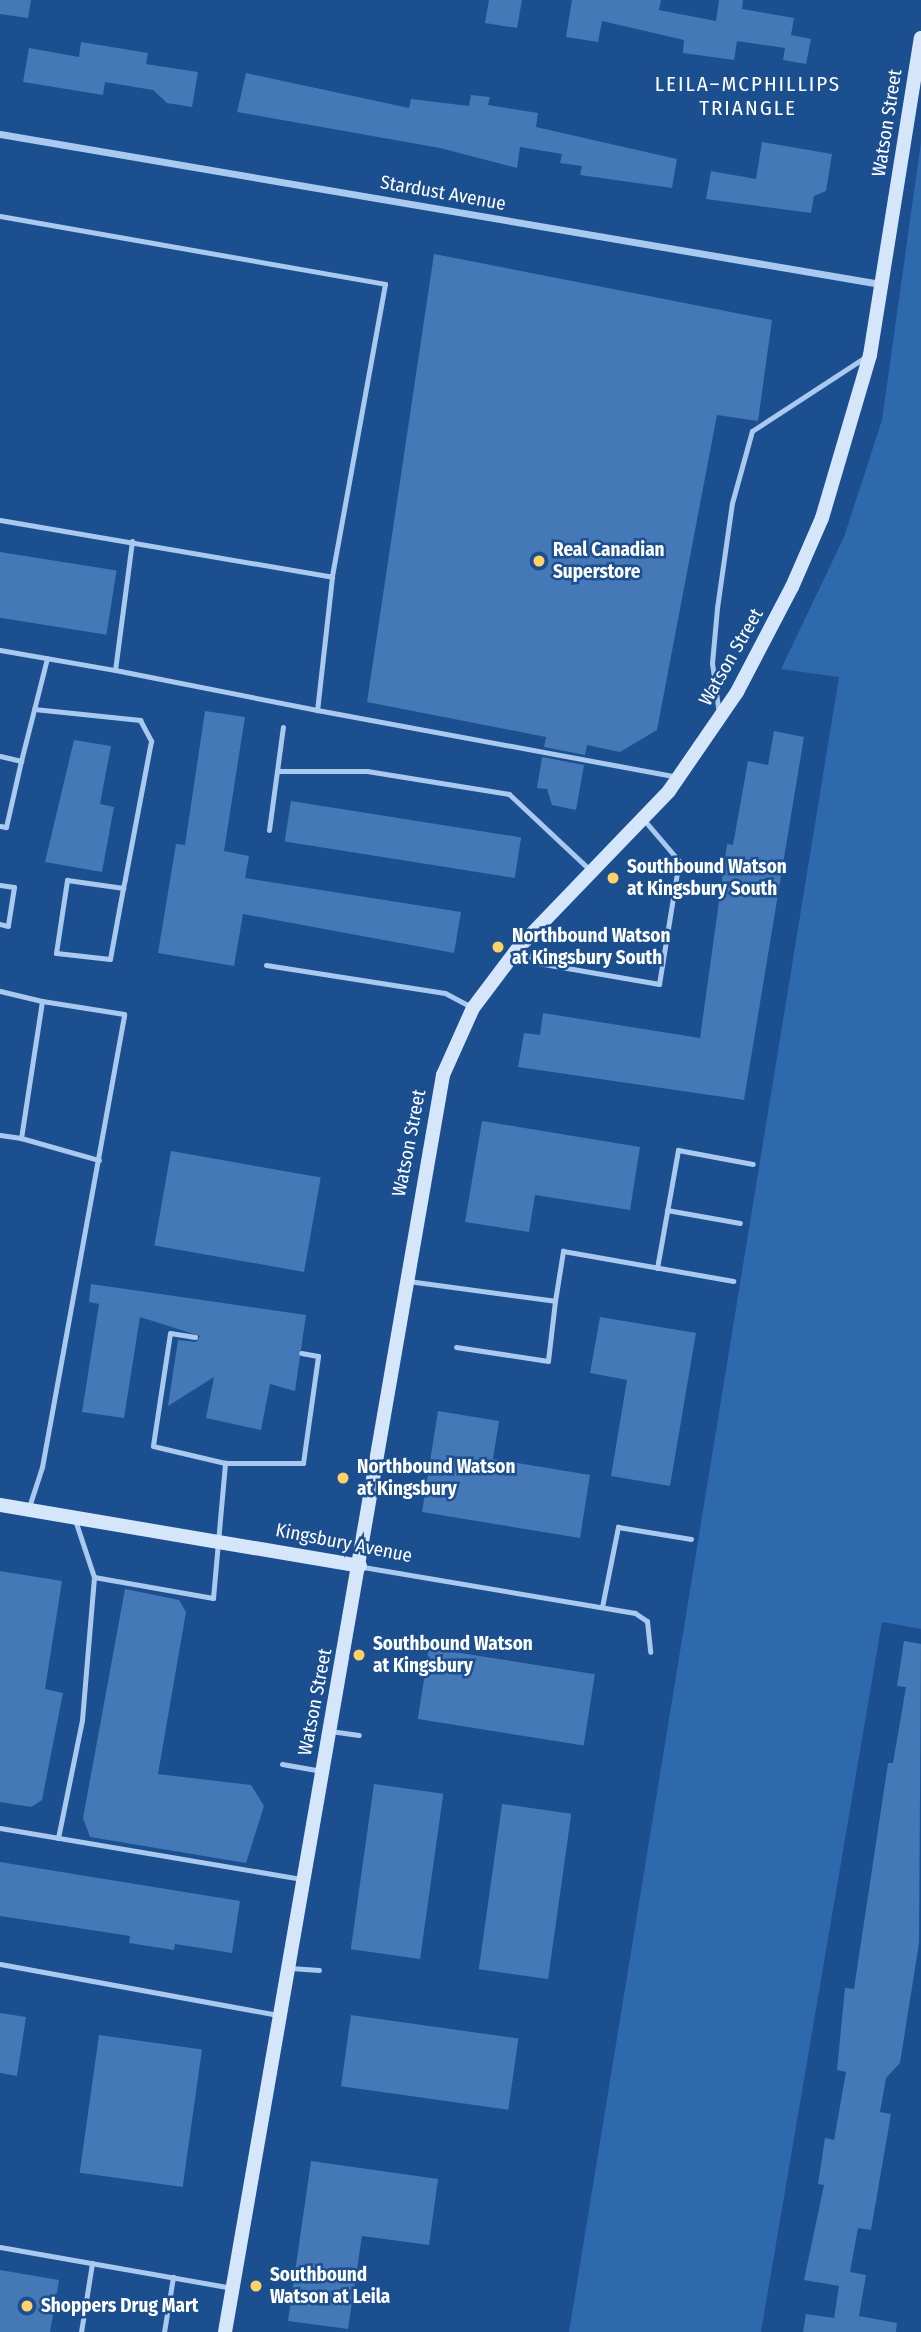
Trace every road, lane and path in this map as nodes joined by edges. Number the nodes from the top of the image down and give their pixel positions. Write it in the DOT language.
graph roads {
  1 [pos="921,38"];
  2 [pos="0,134"];
  3 [pos="0,216"];
  4 [pos="880,284"];
  5 [pos="870,355"];
  6 [pos="0,520"];
  7 [pos="132,541"];
  8 [pos="332,577"];
  9 [pos="0,650"];
  10 [pos="47,658"];
  11 [pos="115,670"];
  12 [pos="34,709"];
  13 [pos="317,710"];
  14 [pos="720,717"];
  15 [pos="283,727"];
  16 [pos="0,757"];
  17 [pos="21,761"];
  18 [pos="277,771"];
  19 [pos="678,777"];
  20 [pos="642,818"];
  21 [pos="0,826"];
  22 [pos="269,830"];
  23 [pos="591,871"];
  24 [pos="0,885"];
  25 [pos="123,888"];
  26 [pos="0,924"];
  27 [pos="519,947"];
  28 [pos="266,965"];
  29 [pos="0,991"];
  30 [pos="42,1001"];
  31 [pos="473,1008"];
  32 [pos="0,1135"];
  33 [pos="21,1138"];
  34 [pos="99,1160"];
  35 [pos="753,1164"];
  36 [pos="667,1210"];
  37 [pos="740,1223"];
  38 [pos="657,1268"];
  39 [pos="405,1280"];
  40 [pos="733,1281"];
  41 [pos="555,1301"];
  42 [pos="195,1337"];
  43 [pos="456,1346"];
  44 [pos="301,1353"];
  45 [pos="225,1463"];
  46 [pos="0,1505"];
  47 [pos="28,1510"];
  48 [pos="74,1517"];
  49 [pos="691,1539"];
  50 [pos="217,1540"];
  51 [pos="360,1566"];
  52 [pos="94,1577"];
  53 [pos="602,1607"];
  54 [pos="650,1652"];
  55 [pos="329,1731"];
  56 [pos="359,1735"];
  57 [pos="282,1764"];
  58 [pos="322,1771"];
  59 [pos="0,1828"];
  60 [pos="58,1838"];
  61 [pos="302,1878"];
  62 [pos="0,1964"];
  63 [pos="287,1967"];
  64 [pos="319,1970"];
  65 [pos="279,2015"];
  66 [pos="0,2247"];
  67 [pos="92,2263"];
  68 [pos="173,2277"];
  69 [pos="232,2288"];
  70 [pos="81,2332"];
  71 [pos="164,2332"];
  72 [pos="225,2332"];
  1 -- 4 [label="street, Watson Street"];
  2 -- 4 [label="street, Stardust Avenue"];
  3 -- 8 [label="lane"];
  4 -- 5 [label="street, Watson Street"];
  5 -- 14 [label="street, Watson Street"];
  5 -- 14 [label="lane"];
  6 -- 7 [label="lane"];
  7 -- 8 [label="lane"];
  7 -- 11 [label="lane"];
  8 -- 13 [label="lane"];
  9 -- 10 [label="lane"];
  10 -- 11 [label="lane"];
  10 -- 12 [label="lane"];
  11 -- 13 [label="lane"];
  12 -- 17 [label="lane"];
  12 -- 25 [label="lane"];
  13 -- 19 [label="lane"];
  14 -- 19 [label="street, Watson Street"];
  15 -- 18 [label="lane"];
  16 -- 17 [label="lane"];
  17 -- 21 [label="lane"];
  18 -- 22 [label="lane"];
  18 -- 23 [label="lane"];
  19 -- 20 [label="street, Watson Street"];
  20 -- 23 [label="street, Watson Street"];
  20 -- 27 [label="lane"];
  23 -- 27 [label="street, Watson Street"];
  24 -- 26 [label="lane"];
  25 -- 25 [label="lane"];
  27 -- 31 [label="street, Watson Street"];
  28 -- 31 [label="lane"];
  29 -- 30 [label="lane"];
  30 -- 33 [label="lane"];
  30 -- 34 [label="lane"];
  31 -- 39 [label="street, Watson Street"];
  32 -- 33 [label="lane"];
  33 -- 34 [label="lane"];
  34 -- 47 [label="lane"];
  35 -- 36 [label="lane"];
  36 -- 37 [label="lane"];
  36 -- 38 [label="lane"];
  38 -- 40 [label="lane"];
  38 -- 41 [label="lane"];
  39 -- 41 [label="lane"];
  39 -- 51 [label="street, Watson Street"];
  41 -- 43 [label="lane"];
  42 -- 45 [label="lane"];
  44 -- 45 [label="lane"];
  45 -- 50 [label="lane"];
  46 -- 47 [label="street, Kingsbury Avenue"];
  47 -- 48 [label="street, Kingsbury Avenue"];
  48 -- 50 [label="street, Kingsbury Avenue"];
  48 -- 52 [label="lane"];
  49 -- 53 [label="lane"];
  50 -- 51 [label="street, Kingsbury Avenue"];
  50 -- 52 [label="lane"];
  51 -- 53 [label="lane, Kingsbury Avenue"];
  51 -- 55 [label="street, Watson Street"];
  52 -- 60 [label="lane"];
  53 -- 54 [label="lane, Kingsbury Avenue"];
  55 -- 56 [label="lane"];
  55 -- 58 [label="street, Watson Street"];
  57 -- 58 [label="lane"];
  58 -- 61 [label="street, Watson Street"];
  59 -- 60 [label="lane"];
  60 -- 61 [label="lane"];
  61 -- 63 [label="street, Watson Street"];
  62 -- 65 [label="lane"];
  63 -- 64 [label="lane"];
  63 -- 65 [label="street, Watson Street"];
  65 -- 69 [label="street, Watson Street"];
  66 -- 67 [label="lane"];
  67 -- 68 [label="lane"];
  67 -- 70 [label="lane"];
  68 -- 69 [label="lane"];
  68 -- 71 [label="lane"];
  69 -- 72 [label="street, Watson Street"];
}
